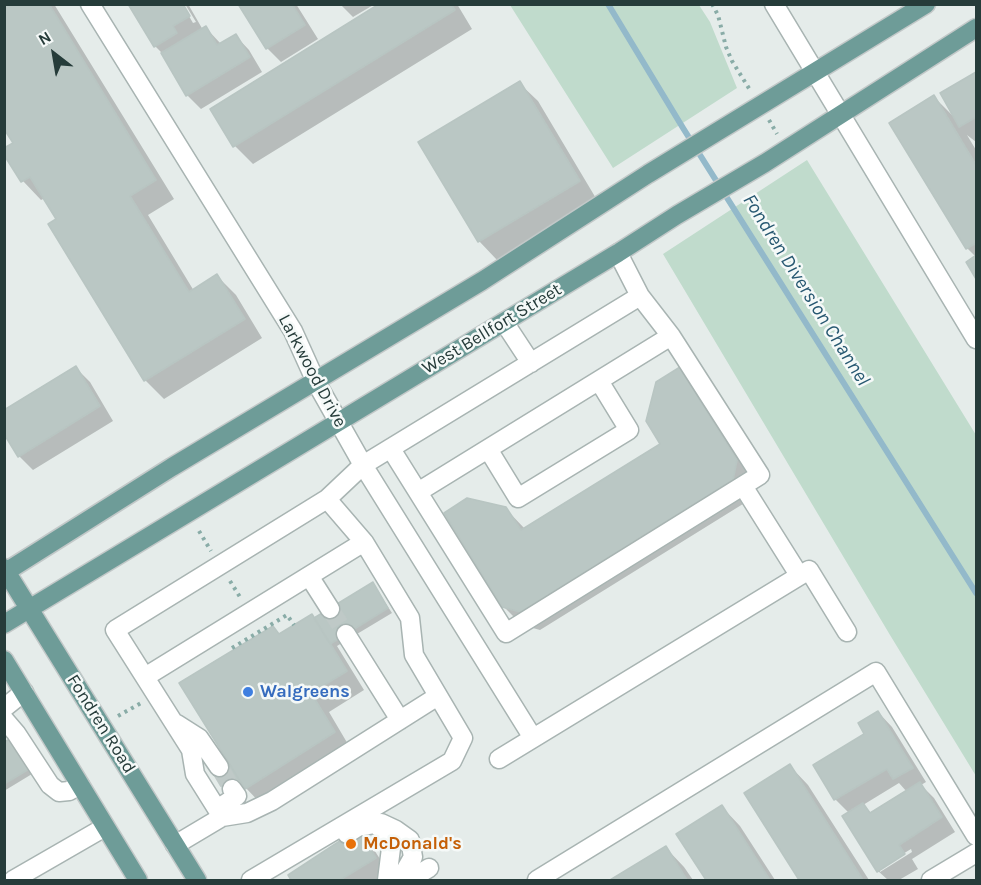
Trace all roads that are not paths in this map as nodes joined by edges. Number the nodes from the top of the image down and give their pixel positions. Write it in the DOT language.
graph roads {
  1 [pos="90,4"];
  2 [pos="774,4"];
  3 [pos="926,4"];
  4 [pos="976,28"];
  5 [pos="815,74"];
  6 [pos="840,115"];
  7 [pos="618,253"];
  8 [pos="640,296"];
  9 [pos="504,322"];
  10 [pos="671,336"];
  11 [pos="976,339"];
  12 [pos="531,363"];
  13 [pos="599,381"];
  14 [pos="316,382"];
  15 [pos="339,421"];
  16 [pos="391,449"];
  17 [pos="488,449"];
  18 [pos="363,465"];
  19 [pos="743,486"];
  20 [pos="418,492"];
  21 [pos="327,499"];
  22 [pos="364,542"];
  23 [pos="5,571"];
  24 [pos="799,575"];
  25 [pos="309,576"];
  26 [pos="30,609"];
  27 [pos="330,609"];
  28 [pos="4,624"];
  29 [pos="847,632"];
  30 [pos="346,634"];
  31 [pos="4,660"];
  32 [pos="145,677"];
  33 [pos="24,692"];
  34 [pos="438,696"];
  35 [pos="4,708"];
  36 [pos="4,719"];
  37 [pos="400,720"];
  38 [pos="173,722"];
  39 [pos="533,738"];
  40 [pos="499,759"];
  41 [pos="219,767"];
  42 [pos="80,785"];
  43 [pos="232,789"];
  44 [pos="219,813"];
  45 [pos="375,824"];
  46 [pos="105,827"];
  47 [pos="976,836"];
  48 [pos="175,845"];
  49 [pos="976,853"];
  50 [pos="429,868"];
  51 [pos="13,880"];
  52 [pos="138,880"];
  53 [pos="196,880"];
  54 [pos="251,880"];
  55 [pos="268,880"];
  56 [pos="387,880"];
  57 [pos="394,880"];
  58 [pos="409,880"];
  59 [pos="537,880"];
  60 [pos="931,880"];
  1 -- 14 [label="street, Larkwood Drive"];
  2 -- 5 [label="street"];
  3 -- 5 [label="main road"];
  4 -- 6 [label="main road, West Bellfort Street"];
  5 -- 6 [label="street"];
  5 -- 14 [label="main road"];
  6 -- 7 [label="main road, West Bellfort Street"];
  6 -- 11 [label="street"];
  7 -- 8 [label="street"];
  7 -- 9 [label="main road, West Bellfort Street"];
  8 -- 10 [label="street"];
  8 -- 12 [label="street"];
  9 -- 12 [label="street"];
  9 -- 15 [label="main road, West Bellfort Street"];
  10 -- 13 [label="street"];
  10 -- 19 [label="street"];
  12 -- 16 [label="street"];
  13 -- 17 [label="street"];
  13 -- 17 [label="street"];
  14 -- 15 [label="street, Larkwood Drive"];
  14 -- 23 [label="main road"];
  15 -- 18 [label="street, Larkwood Drive"];
  15 -- 26 [label="main road, West Bellfort Street"];
  16 -- 18 [label="street"];
  16 -- 20 [label="street"];
  17 -- 20 [label="street"];
  18 -- 21 [label="street"];
  18 -- 39 [label="street, Larkwood Drive"];
  19 -- 20 [label="street"];
  19 -- 24 [label="street"];
  21 -- 22 [label="street"];
  21 -- 32 [label="street"];
  22 -- 25 [label="street"];
  22 -- 34 [label="street"];
  23 -- 26 [label="main road, Fondren Road"];
  24 -- 29 [label="street"];
  24 -- 39 [label="street"];
  25 -- 27 [label="street"];
  25 -- 32 [label="street"];
  26 -- 28 [label="main road, West Bellfort Street"];
  26 -- 48 [label="main road, Fondren Road"];
  30 -- 37 [label="street"];
  31 -- 33 [label="main road"];
  32 -- 38 [label="street"];
  33 -- 35 [label="street"];
  33 -- 42 [label="main road"];
  34 -- 37 [label="street"];
  34 -- 54 [label="street"];
  36 -- 42 [label="street"];
  37 -- 44 [label="street"];
  38 -- 41 [label="street"];
  38 -- 44 [label="street"];
  39 -- 40 [label="street"];
  42 -- 46 [label="main road"];
  43 -- 44 [label="street"];
  44 -- 48 [label="street"];
  45 -- 55 [label="street"];
  45 -- 56 [label="street"];
  45 -- 57 [label="street"];
  46 -- 51 [label="street"];
  46 -- 52 [label="main road"];
  47 -- 59 [label="street"];
  48 -- 53 [label="main road, Fondren Road"];
  49 -- 60 [label="street"];
  50 -- 58 [label="street"];
}
